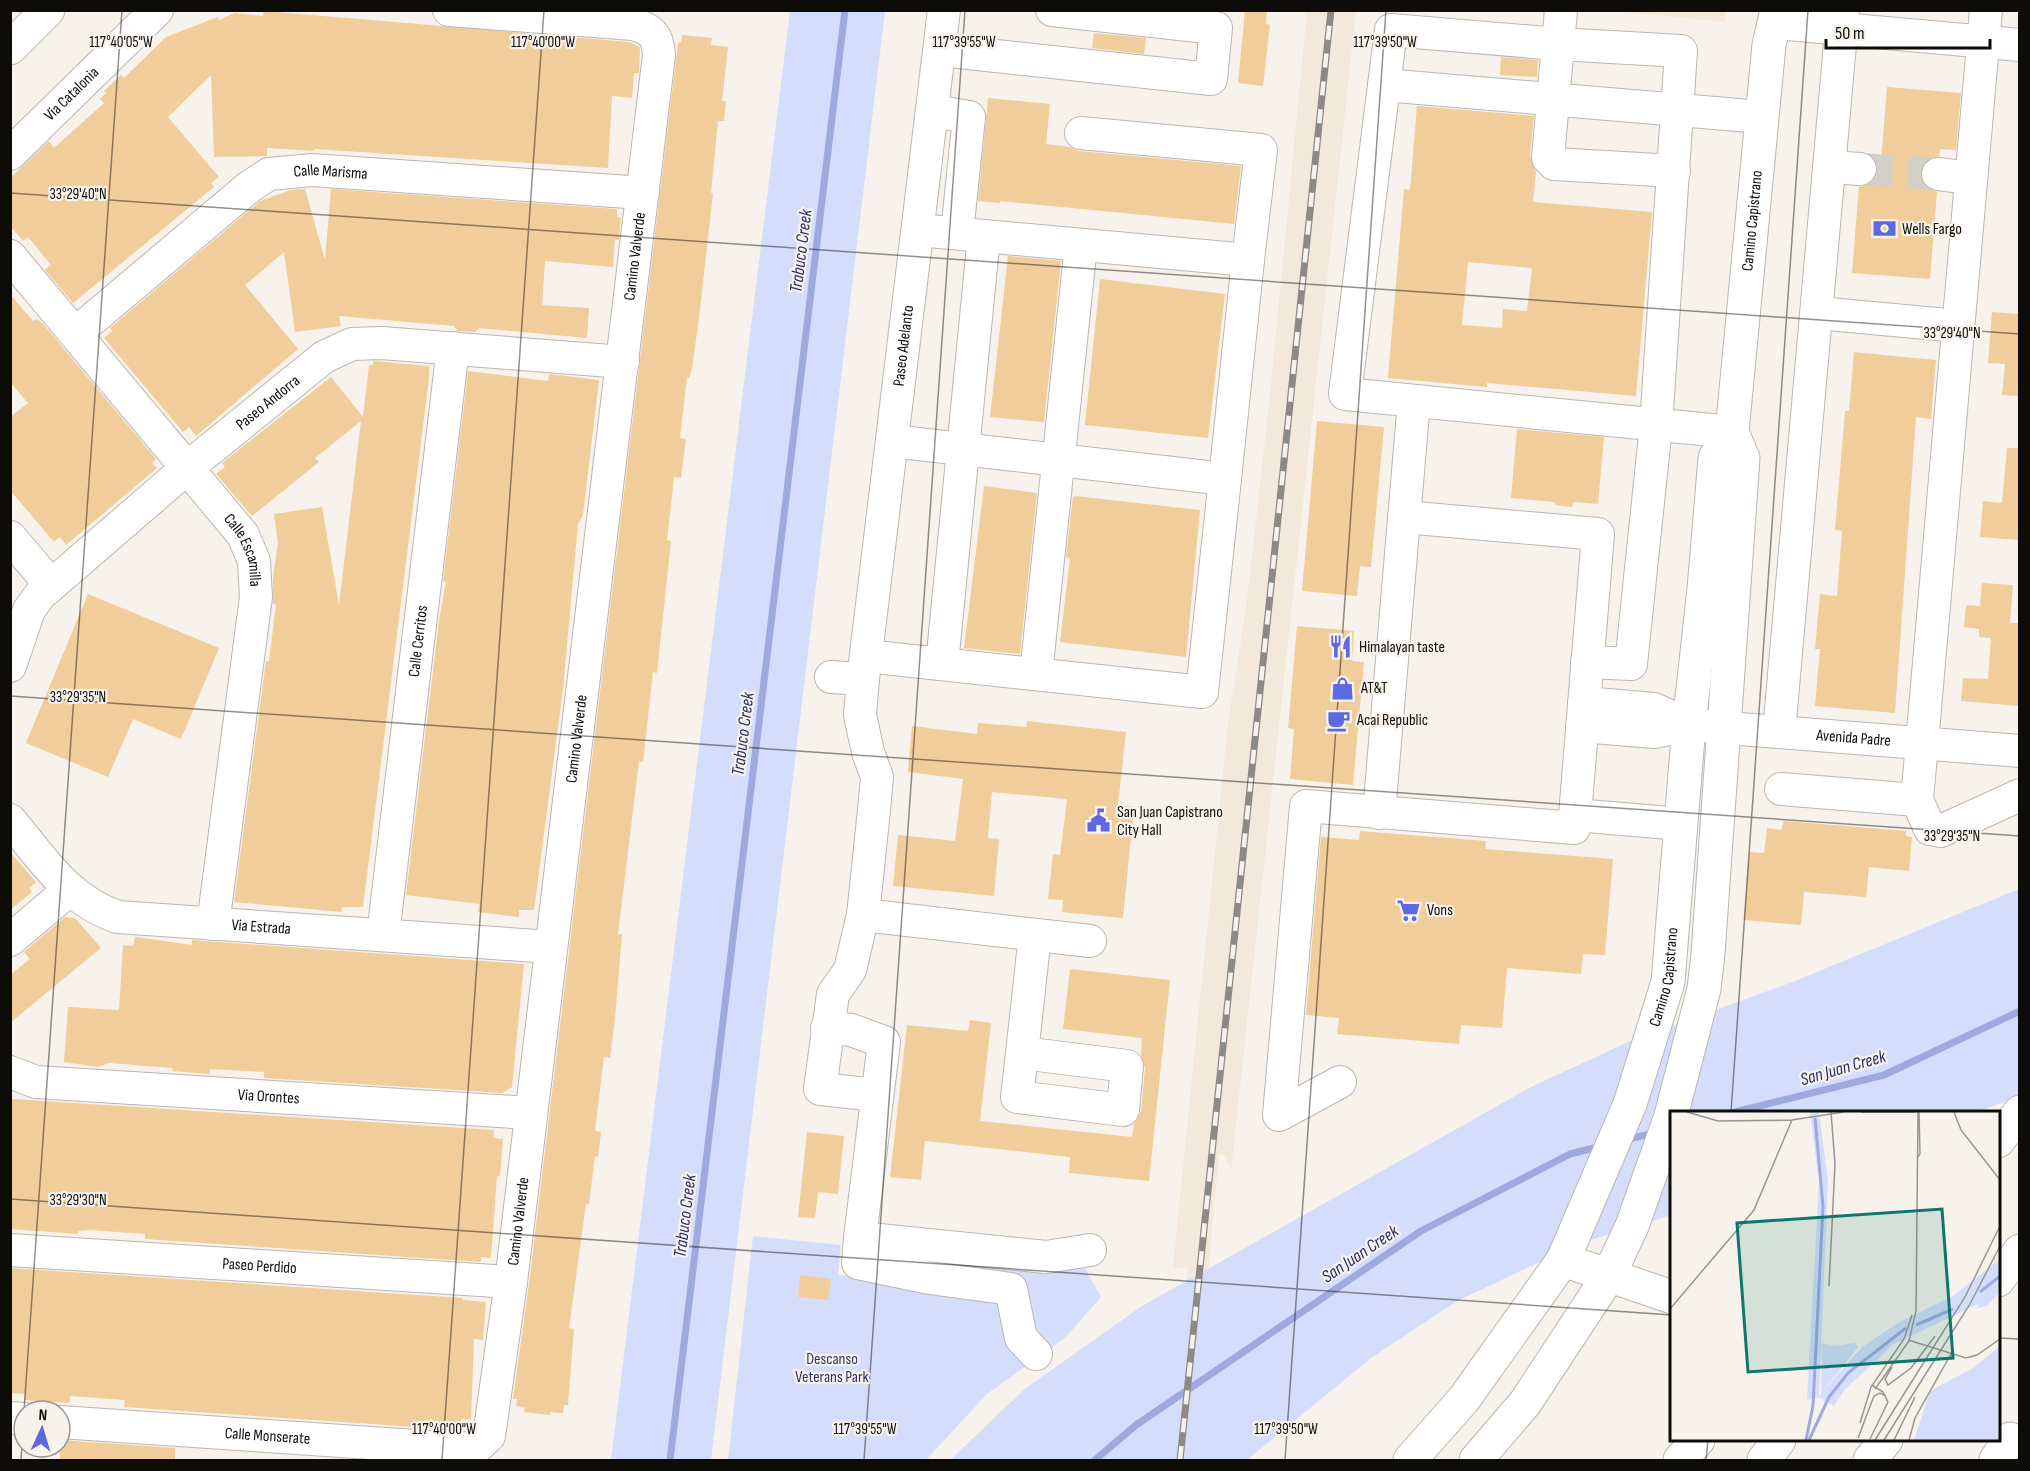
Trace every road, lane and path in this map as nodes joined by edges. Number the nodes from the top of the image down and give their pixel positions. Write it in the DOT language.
graph roads {
  1 [pos="48,10"];
  2 [pos="158,10"];
  3 [pos="449,10"];
  4 [pos="944,10"];
  5 [pos="1052,10"];
  6 [pos="1561,10"];
  7 [pos="1986,10"];
  8 [pos="1776,14"];
  9 [pos="1842,19"];
  10 [pos="1983,42"];
  11 [pos="1558,44"];
  12 [pos="2019,45"];
  13 [pos="10,48"];
  14 [pos="940,50"];
  15 [pos="1384,85"];
  16 [pos="1553,99"];
  17 [pos="933,111"];
  18 [pos="1678,111"];
  19 [pos="1762,117"];
  20 [pos="1081,133"];
  21 [pos="10,154"];
  22 [pos="1674,171"];
  23 [pos="1938,174"];
  24 [pos="1971,178"];
  25 [pos="643,193"];
  26 [pos="918,230"];
  27 [pos="971,235"];
  28 [pos="1081,244"];
  29 [pos="10,256"];
  30 [pos="1248,260"];
  31 [pos="1818,313"];
  32 [pos="1958,326"];
  33 [pos="76,333"];
  34 [pos="453,348"];
  35 [pos="623,362"];
  36 [pos="1414,401"];
  37 [pos="1656,426"];
  38 [pos="1732,432"];
  39 [pos="892,441"];
  40 [pos="963,449"];
  41 [pos="1057,460"];
  42 [pos="187,468"];
  43 [pos="1225,479"];
  44 [pos="1404,517"];
  45 [pos="1598,534"];
  46 [pos="10,537"];
  47 [pos="1644,539"];
  48 [pos="51,585"];
  49 [pos="1587,662"];
  50 [pos="942,664"];
  51 [pos="10,666"];
  52 [pos="864,668"];
  53 [pos="1036,674"];
  54 [pos="831,677"];
  55 [pos="1583,714"];
  56 [pos="1689,725"];
  57 [pos="1726,727"];
  58 [pos="1779,732"];
  59 [pos="1922,743"];
  60 [pos="2019,751"];
  61 [pos="1781,789"];
  62 [pos="2019,795"];
  63 [pos="1917,800"];
  64 [pos="1380,813"];
  65 [pos="1575,815"];
  66 [pos="10,820"];
  67 [pos="1681,824"];
  68 [pos="69,890"];
  69 [pos="863,915"];
  70 [pos="213,924"];
  71 [pos="383,935"];
  72 [pos="1035,935"];
  73 [pos="10,940"];
  74 [pos="1090,942"];
  75 [pos="551,947"];
  76 [pos="828,1028"];
  77 [pos="1022,1053"];
  78 [pos="10,1072"];
  79 [pos="1340,1082"];
  80 [pos="877,1095"];
  81 [pos="1673,1111"];
  82 [pos="530,1113"];
  83 [pos="1670,1119"];
  84 [pos="860,1238"];
  85 [pos="10,1250"];
  86 [pos="1090,1250"];
  87 [pos="2019,1251"];
  88 [pos="1566,1254"];
  89 [pos="1608,1277"];
  90 [pos="2000,1277"];
  91 [pos="511,1281"];
  92 [pos="1670,1297"];
  93 [pos="1036,1354"];
  94 [pos="72,1423"];
  95 [pos="1697,1441"];
  96 [pos="1778,1441"];
  97 [pos="477,1447"];
  98 [pos="1410,1461"];
  99 [pos="1476,1461"];
  100 [pos="1680,1461"];
  101 [pos="1764,1461"];
  1 -- 13 [label="main road"];
  2 -- 21 [label="street, Via Catalonia"];
  3 -- 25 [label="street, Camino Valverde"];
  4 -- 14 [label="street, Paseo Adelanto"];
  5 -- 14 [label="street"];
  6 -- 11 [label="street"];
  7 -- 10 [label="street"];
  8 -- 9 [label="street"];
  8 -- 19 [label="main road, Camino Capistrano"];
  9 -- 10 [label="street"];
  9 -- 31 [label="street"];
  10 -- 12 [label="street"];
  10 -- 24 [label="street"];
  11 -- 15 [label="street"];
  11 -- 16 [label="street"];
  11 -- 18 [label="street"];
  14 -- 17 [label="street, Paseo Adelanto"];
  15 -- 16 [label="street"];
  15 -- 36 [label="street"];
  16 -- 18 [label="street"];
  16 -- 22 [label="street"];
  17 -- 26 [label="street, Paseo Adelanto"];
  17 -- 27 [label="street"];
  18 -- 19 [label="street"];
  18 -- 22 [label="street"];
  19 -- 38 [label="main road, Camino Capistrano"];
  20 -- 30 [label="street"];
  22 -- 37 [label="street"];
  23 -- 24 [label="street"];
  24 -- 32 [label="street"];
  25 -- 33 [label="street, Calle Marisma"];
  25 -- 35 [label="street, Camino Valverde"];
  26 -- 27 [label="street"];
  26 -- 39 [label="street, Paseo Adelanto"];
  27 -- 28 [label="street"];
  27 -- 40 [label="street"];
  28 -- 30 [label="street"];
  28 -- 41 [label="street"];
  29 -- 33 [label="street, Calle Escamilla"];
  30 -- 43 [label="street"];
  31 -- 32 [label="street"];
  31 -- 58 [label="street"];
  32 -- 59 [label="street"];
  33 -- 42 [label="street, Calle Escamilla"];
  34 -- 35 [label="street, Paseo Andorra"];
  34 -- 42 [label="street, Paseo Andorra"];
  34 -- 71 [label="street, Calle Cerritos"];
  35 -- 75 [label="street, Camino Valverde"];
  36 -- 37 [label="street"];
  36 -- 44 [label="street"];
  37 -- 38 [label="street"];
  37 -- 47 [label="street"];
  38 -- 56 [label="main road, Camino Capistrano"];
  38 -- 57 [label="main road, Camino Capistrano"];
  39 -- 40 [label="street"];
  39 -- 52 [label="street, Paseo Adelanto"];
  40 -- 41 [label="street"];
  40 -- 50 [label="street"];
  41 -- 43 [label="street"];
  41 -- 53 [label="street"];
  42 -- 48 [label="street, Paseo Andorra"];
  42 -- 70 [label="street, Calle Escamilla"];
  43 -- 53 [label="street"];
  44 -- 45 [label="street"];
  44 -- 64 [label="street"];
  45 -- 47 [label="street"];
  45 -- 49 [label="street"];
  46 -- 48 [label="street"];
  47 -- 49 [label="street"];
  48 -- 51 [label="street, Paseo Andorra"];
  49 -- 55 [label="street"];
  50 -- 52 [label="street"];
  50 -- 53 [label="street"];
  52 -- 54 [label="street"];
  52 -- 69 [label="street, Paseo Adelanto"];
  55 -- 56 [label="street, Avenida Padre"];
  55 -- 65 [label="street"];
  56 -- 57 [label="street, Avenida Padre"];
  56 -- 67 [label="main road, Camino Capistrano"];
  57 -- 58 [label="street, Avenida Padre"];
  57 -- 81 [label="main road, Camino Capistrano"];
  58 -- 59 [label="street, Avenida Padre"];
  59 -- 60 [label="street, Avenida Padre"];
  59 -- 63 [label="street"];
  61 -- 63 [label="street"];
  62 -- 63 [label="street"];
  64 -- 65 [label="street"];
  64 -- 79 [label="street"];
  65 -- 67 [label="street"];
  66 -- 68 [label="street, Via Estrada"];
  67 -- 88 [label="main road, Camino Capistrano"];
  68 -- 70 [label="street, Via Estrada"];
  68 -- 73 [label="street"];
  69 -- 72 [label="street"];
  69 -- 76 [label="street, Paseo Adelanto"];
  70 -- 71 [label="street, Via Estrada"];
  71 -- 75 [label="street, Via Estrada"];
  72 -- 74 [label="street"];
  72 -- 77 [label="street"];
  75 -- 82 [label="street, Camino Valverde"];
  76 -- 80 [label="street"];
  76 -- 80 [label="street, Paseo Adelanto"];
  78 -- 82 [label="street, Via Orontes"];
  80 -- 84 [label="street"];
  82 -- 91 [label="street, Camino Valverde"];
  83 -- 89 [label="main road, Camino Capistrano"];
  84 -- 86 [label="street"];
  84 -- 93 [label="street"];
  85 -- 91 [label="street, Paseo Perdido"];
  87 -- 90 [label="main road"];
  88 -- 89 [label="main road"];
  88 -- 98 [label="main road, Camino Capistrano"];
  89 -- 92 [label="main road"];
  89 -- 99 [label="main road, Camino Capistrano"];
  91 -- 97 [label="street, Camino Valverde"];
  94 -- 97 [label="street, Calle Monserate"];
  95 -- 100 [label="main road"];
  96 -- 101 [label="main road"];
}
